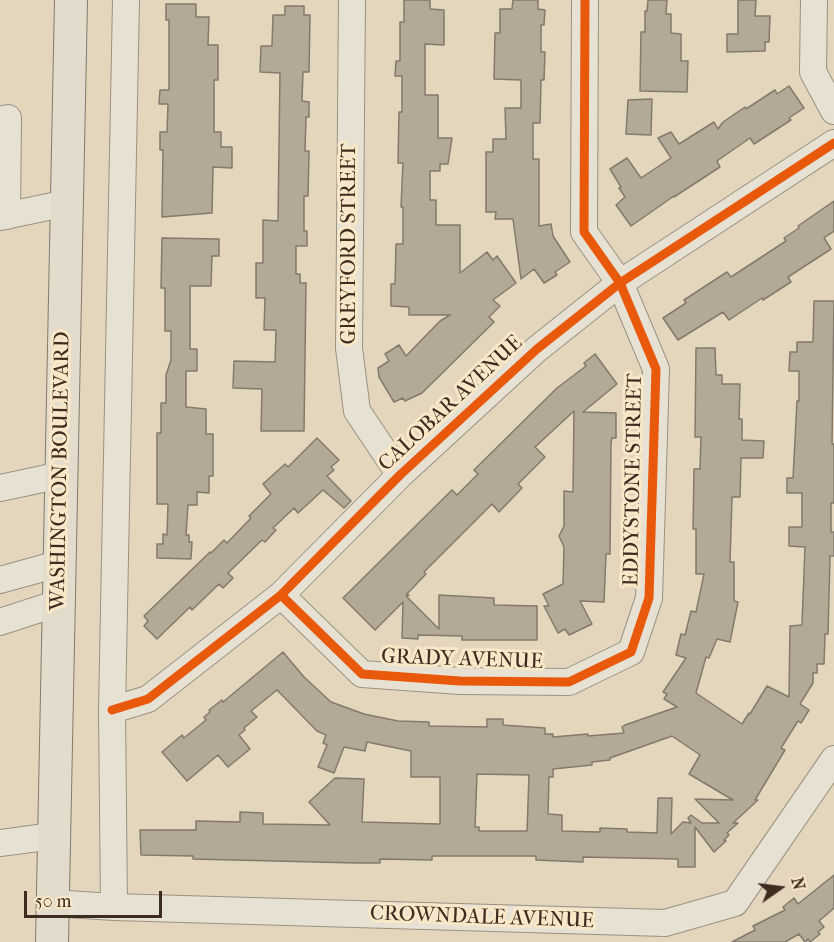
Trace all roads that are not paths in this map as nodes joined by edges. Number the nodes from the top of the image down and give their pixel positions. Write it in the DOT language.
graph roads {
  1 [pos="71,0"];
  2 [pos="126,0"];
  3 [pos="352,0"];
  4 [pos="585,0"];
  5 [pos="814,0"];
  6 [pos="834,111"];
  7 [pos="0,120"];
  8 [pos="834,143"];
  9 [pos="67,203"];
  10 [pos="3,216"];
  11 [pos="620,283"];
  12 [pos="60,475"];
  13 [pos="400,475"];
  14 [pos="0,488"];
  15 [pos="58,564"];
  16 [pos="0,580"];
  17 [pos="281,595"];
  18 [pos="58,603"];
  19 [pos="0,622"];
  20 [pos="631,652"];
  21 [pos="112,710"];
  22 [pos="834,759"];
  23 [pos="53,836"];
  24 [pos="0,843"];
  25 [pos="52,903"];
  26 [pos="114,908"];
  27 [pos="52,942"];
  1 -- 9 [label="main road, WASHINGTON BOULEVARD"];
  2 -- 21 [label="street"];
  3 -- 13 [label="street, GREYFORD STREET"];
  4 -- 11 [label="street, EDDYSTONE STREET"];
  5 -- 6 [label="street"];
  7 -- 10 [label="street"];
  8 -- 11 [label="street, CALOBAR AVENUE"];
  9 -- 10 [label="street"];
  9 -- 12 [label="main road, WASHINGTON BOULEVARD"];
  11 -- 13 [label="street, CALOBAR AVENUE"];
  11 -- 20 [label="street, EDDYSTONE STREET"];
  12 -- 14 [label="street"];
  12 -- 15 [label="main road, WASHINGTON BOULEVARD"];
  13 -- 17 [label="street, CALOBAR AVENUE"];
  15 -- 16 [label="street"];
  15 -- 18 [label="main road, WASHINGTON BOULEVARD"];
  17 -- 20 [label="street, GRADY AVENUE"];
  17 -- 21 [label="street, CALOBAR AVENUE"];
  18 -- 19 [label="street"];
  18 -- 23 [label="main road, WASHINGTON BOULEVARD"];
  21 -- 26 [label="street"];
  22 -- 26 [label="street, CROWNDALE AVENUE"];
  23 -- 24 [label="street"];
  23 -- 25 [label="main road, WASHINGTON BOULEVARD"];
  25 -- 26 [label="street, CROWNDALE AVENUE"];
  25 -- 27 [label="main road, WASHINGTON BOULEVARD"];
}
